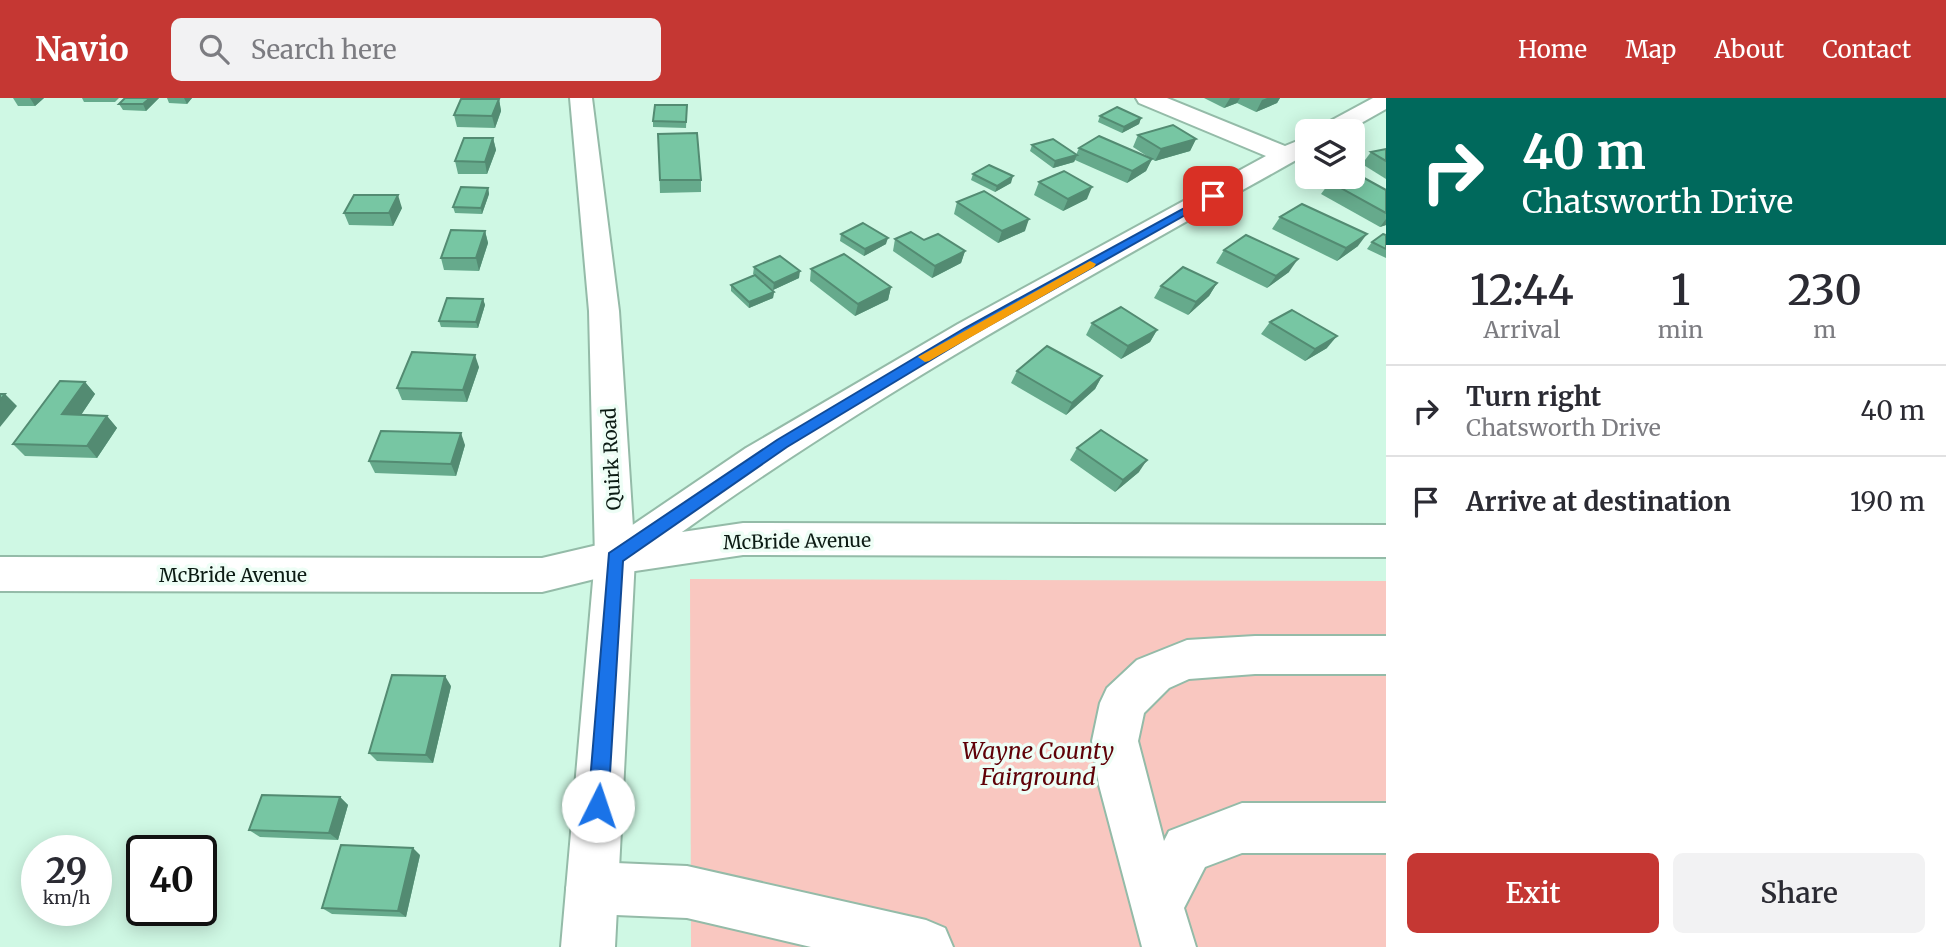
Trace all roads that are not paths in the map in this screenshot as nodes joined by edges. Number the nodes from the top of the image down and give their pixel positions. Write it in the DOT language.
graph roads {
  1 [pos="582,98"];
  2 [pos="1147,98"];
  3 [pos="1386,100"];
  4 [pos="1352,119"];
  5 [pos="1295,149"];
  6 [pos="1295,151"];
  7 [pos="1386,541"];
  8 [pos="615,558"];
  9 [pos="0,573"];
  10 [pos="1386,655"];
  11 [pos="1386,828"];
  12 [pos="592,888"];
  13 [pos="1163,927"];
  14 [pos="588,947"];
  15 [pos="926,947"];
  1 -- 8 [label="street, Quirk Road"];
  2 -- 5 [label="street"];
  3 -- 4 [label="street"];
  6 -- 8 [label="street"];
  7 -- 8 [label="street, McBride Avenue"];
  8 -- 9 [label="street, McBride Avenue"];
  8 -- 12 [label="street, Quirk Road"];
  10 -- 13 [label="street"];
  11 -- 13 [label="street"];
  12 -- 14 [label="street, Quirk Road"];
  12 -- 15 [label="street"];
}
